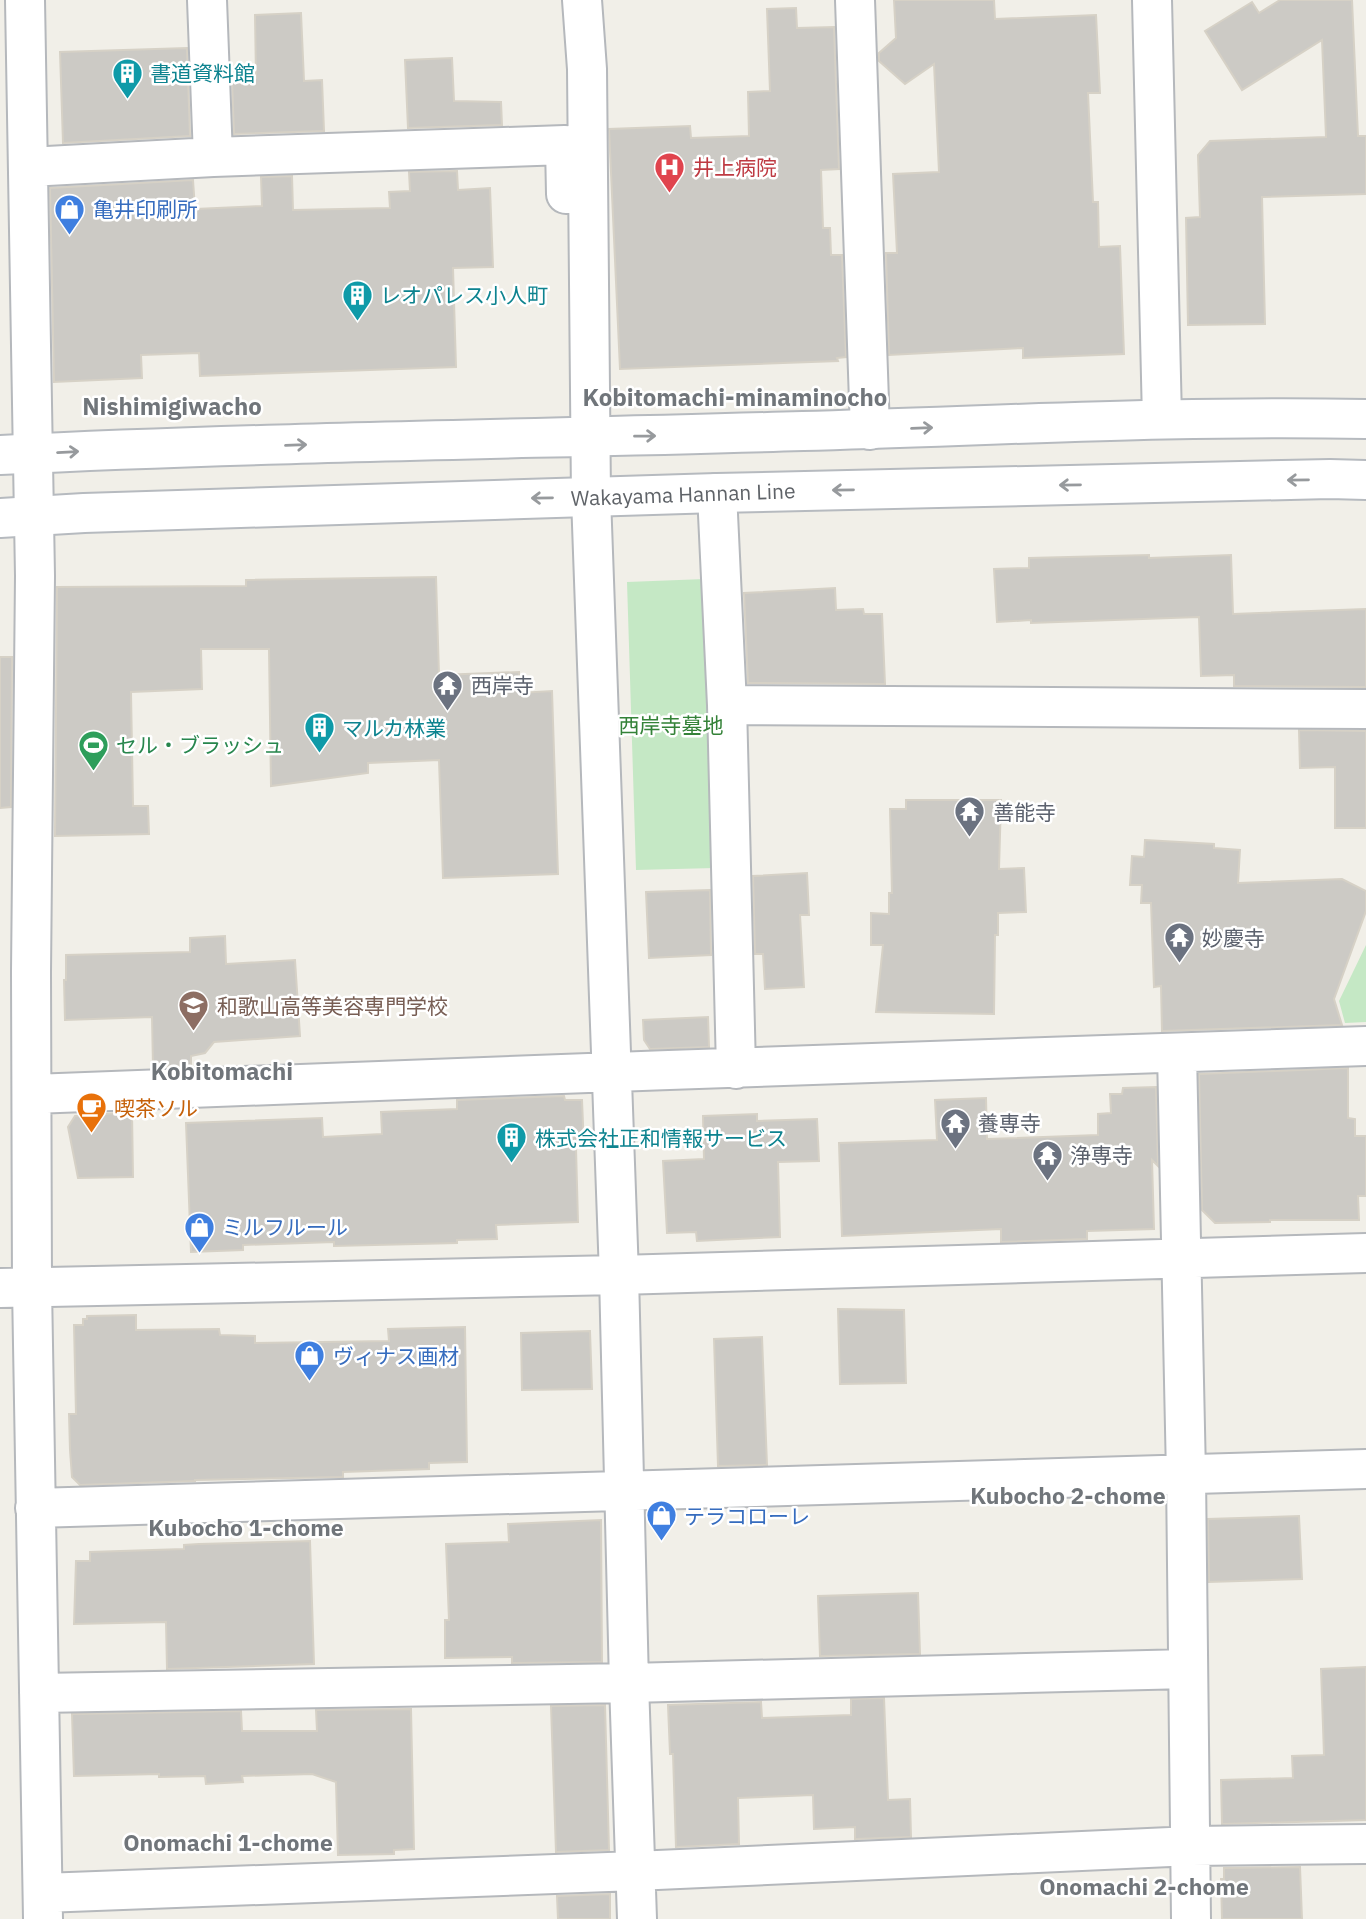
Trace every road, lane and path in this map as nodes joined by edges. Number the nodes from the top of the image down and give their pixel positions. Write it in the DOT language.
graph roads {
  1 [pos="25,0"];
  2 [pos="207,0"];
  3 [pos="582,0"];
  4 [pos="855,0"];
  5 [pos="1152,0"];
  6 [pos="213,156"];
  7 [pos="29,167"];
  8 [pos="590,293"];
  9 [pos="1162,419"];
  10 [pos="1366,419"];
  11 [pos="870,430"];
  12 [pos="590,436"];
  13 [pos="15,455"];
  14 [pos="1366,480"];
  15 [pos="717,493"];
  16 [pos="591,497"];
  17 [pos="17,517"];
  18 [pos="727,705"];
  19 [pos="1366,709"];
  20 [pos="16,973"];
  21 [pos="1366,1046"];
  22 [pos="1177,1053"];
  23 [pos="736,1069"];
  24 [pos="611,1071"];
  25 [pos="33,1094"];
  26 [pos="1366,1253"];
  27 [pos="1180,1260"];
  28 [pos="619,1275"];
  29 [pos="16,1287"];
  30 [pos="1366,1469"];
  31 [pos="1186,1475"];
  32 [pos="624,1491"];
  33 [pos="35,1508"];
  34 [pos="1188,1669"];
  35 [pos="629,1683"];
  36 [pos="39,1693"];
  37 [pos="1366,1844"];
  38 [pos="1192,1846"];
  39 [pos="635,1871"];
  40 [pos="43,1906"];
  41 [pos="637,1919"];
  42 [pos="1191,1919"];
  1 -- 7 [label="street"];
  2 -- 6 [label="street"];
  3 -- 8 [label="street"];
  4 -- 11 [label="street"];
  5 -- 9 [label="street"];
  6 -- 7 [label="street"];
  6 -- 8 [label="street"];
  7 -- 13 [label="street"];
  8 -- 12 [label="street"];
  9 -- 10 [label="street"];
  11 -- 9 [label="street, one-way"];
  12 -- 11 [label="street, one-way"];
  13 -- 12 [label="street, one-way"];
  12 -- 16 [label="street"];
  13 -- 17 [label="street"];
  14 -- 15 [label="street, Wakayama Hannan Line, one-way"];
  15 -- 16 [label="street, Wakayama Hannan Line"];
  15 -- 18 [label="street"];
  16 -- 17 [label="street, Wakayama Hannan Line, one-way"];
  16 -- 24 [label="street"];
  17 -- 20 [label="street"];
  18 -- 19 [label="street"];
  18 -- 23 [label="street"];
  20 -- 25 [label="street"];
  21 -- 22 [label="street"];
  22 -- 23 [label="street"];
  22 -- 27 [label="street"];
  23 -- 24 [label="street"];
  24 -- 25 [label="street"];
  24 -- 28 [label="street"];
  25 -- 29 [label="street"];
  26 -- 27 [label="street"];
  27 -- 28 [label="street"];
  27 -- 31 [label="street"];
  28 -- 29 [label="street"];
  28 -- 32 [label="street"];
  29 -- 33 [label="street"];
  30 -- 31 [label="street"];
  31 -- 32 [label="street"];
  31 -- 34 [label="street"];
  32 -- 33 [label="street"];
  32 -- 35 [label="street"];
  33 -- 36 [label="street"];
  34 -- 35 [label="street"];
  34 -- 38 [label="street"];
  35 -- 36 [label="street"];
  35 -- 39 [label="street"];
  36 -- 40 [label="street"];
  37 -- 38 [label="street"];
  38 -- 39 [label="street"];
  38 -- 42 [label="street"];
  39 -- 40 [label="street"];
  39 -- 41 [label="street"];
}
